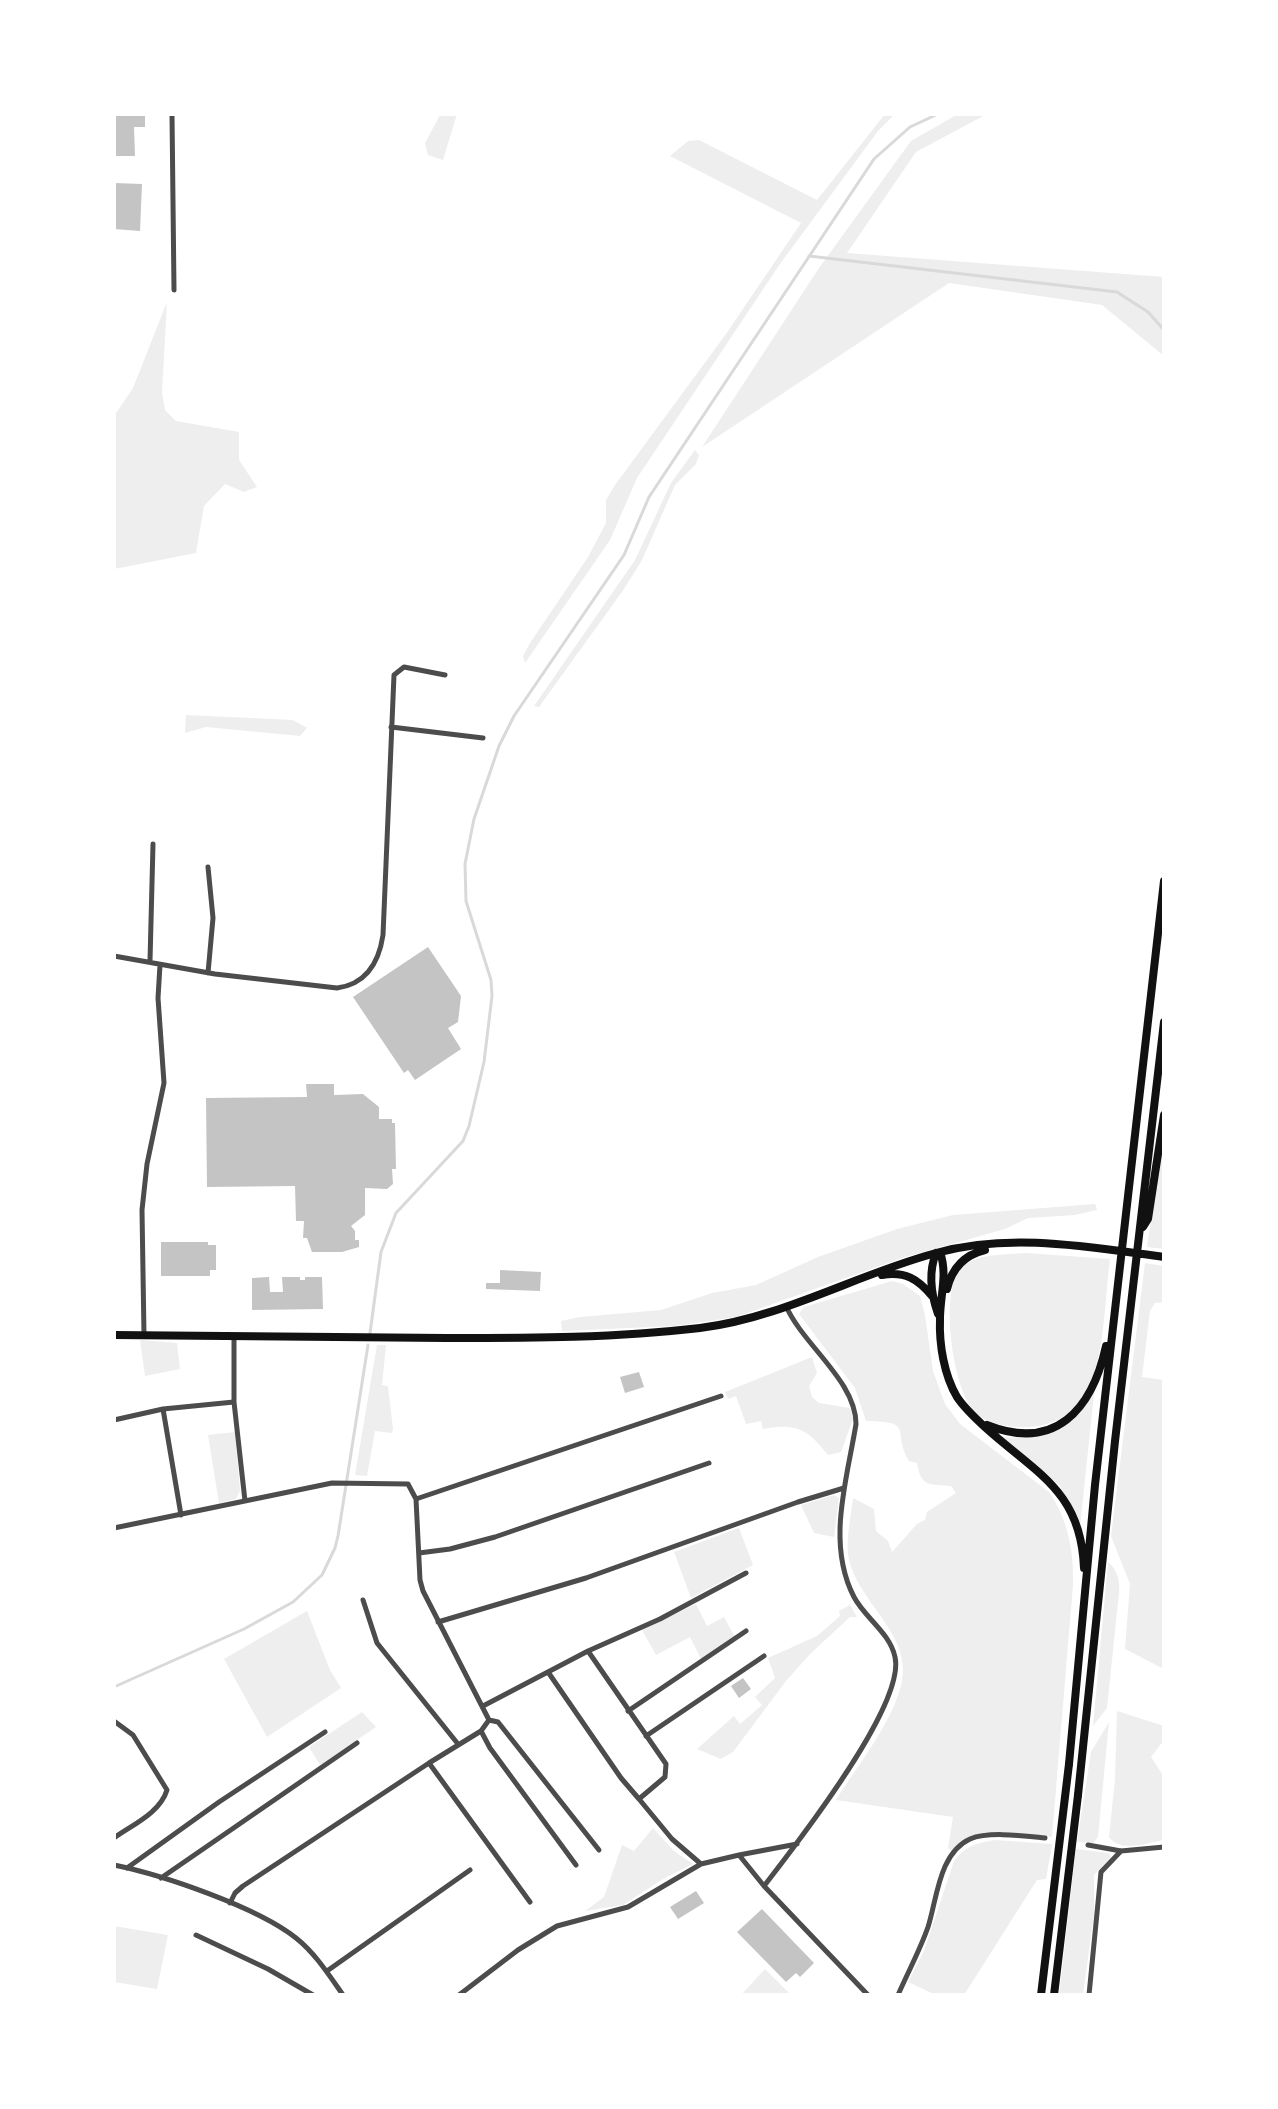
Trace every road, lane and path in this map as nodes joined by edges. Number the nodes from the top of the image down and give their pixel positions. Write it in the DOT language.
graph roads {
  1 [pos="172,114"];
  2 [pos="174,290"];
  3 [pos="445,675"];
  4 [pos="391,727"];
  5 [pos="483,738"];
  6 [pos="153,844"];
  7 [pos="208,867"];
  8 [pos="1164,881"];
  9 [pos="114,956"];
  10 [pos="150,961"];
  11 [pos="160,965"];
  12 [pos="208,973"];
  13 [pos="1164,1022"];
  14 [pos="1164,1115"];
  15 [pos="1140,1231"];
  16 [pos="1007,1244"];
  17 [pos="938,1252"];
  18 [pos="1164,1257"];
  19 [pos="848,1283"];
  20 [pos="1117,1286"];
  21 [pos="932,1296"];
  22 [pos="786,1305"];
  23 [pos="940,1316"];
  24 [pos="114,1335"];
  25 [pos="144,1335"];
  26 [pos="234,1336"];
  27 [pos="721,1396"];
  28 [pos="234,1402"];
  29 [pos="163,1409"];
  30 [pos="114,1420"];
  31 [pos="981,1423"];
  32 [pos="709,1463"];
  33 [pos="844,1488"];
  34 [pos="416,1499"];
  35 [pos="245,1501"];
  36 [pos="181,1515"];
  37 [pos="114,1528"];
  38 [pos="419,1553"];
  39 [pos="746,1573"];
  40 [pos="363,1600"];
  41 [pos="438,1622"];
  42 [pos="746,1631"];
  43 [pos="1083,1633"];
  44 [pos="588,1651"];
  45 [pos="764,1656"];
  46 [pos="548,1672"];
  47 [pos="483,1706"];
  48 [pos="628,1711"];
  49 [pos="489,1720"];
  50 [pos="114,1721"];
  51 [pos="481,1731"];
  52 [pos="325,1732"];
  53 [pos="646,1736"];
  54 [pos="357,1743"];
  55 [pos="458,1744"];
  56 [pos="429,1763"];
  57 [pos="639,1799"];
  58 [pos="114,1838"];
  59 [pos="1045,1838"];
  60 [pos="797,1844"];
  61 [pos="1088,1845"];
  62 [pos="1164,1847"];
  63 [pos="599,1850"];
  64 [pos="1121,1851"];
  65 [pos="739,1855"];
  66 [pos="701,1864"];
  67 [pos="114,1865"];
  68 [pos="576,1865"];
  69 [pos="127,1868"];
  70 [pos="470,1870"];
  71 [pos="161,1878"];
  72 [pos="764,1886"];
  73 [pos="530,1902"];
  74 [pos="230,1903"];
  75 [pos="196,1935"];
  76 [pos="327,1971"];
  77 [pos="313,1995"];
  78 [pos="343,1995"];
  79 [pos="459,1995"];
  80 [pos="868,1995"];
  81 [pos="898,1995"];
  82 [pos="1041,1995"];
  83 [pos="1054,1995"];
  84 [pos="1089,1995"];
  1 -- 2 [label="street"];
  3 -- 4 [label="street"];
  4 -- 5 [label="street"];
  4 -- 12 [label="street"];
  6 -- 10 [label="street"];
  7 -- 12 [label="street"];
  8 -- 20 [label="main road"];
  9 -- 10 [label="street"];
  10 -- 11 [label="street"];
  11 -- 12 [label="street"];
  11 -- 25 [label="street"];
  13 -- 15 [label="main road"];
  14 -- 15 [label="main road"];
  15 -- 83 [label="main road"];
  16 -- 17 [label="main road"];
  16 -- 18 [label="main road"];
  16 -- 23 [label="main road"];
  17 -- 19 [label="main road"];
  17 -- 21 [label="main road"];
  17 -- 23 [label="main road"];
  19 -- 21 [label="main road"];
  19 -- 22 [label="main road"];
  20 -- 31 [label="main road"];
  20 -- 43 [label="main road"];
  21 -- 23 [label="main road"];
  22 -- 26 [label="main road"];
  22 -- 33 [label="street"];
  23 -- 31 [label="main road"];
  24 -- 25 [label="main road"];
  25 -- 26 [label="main road"];
  26 -- 28 [label="street"];
  27 -- 34 [label="street"];
  28 -- 29 [label="street"];
  28 -- 35 [label="street"];
  29 -- 30 [label="street"];
  29 -- 36 [label="street"];
  31 -- 43 [label="main road"];
  32 -- 38 [label="street"];
  33 -- 41 [label="street"];
  33 -- 60 [label="street"];
  34 -- 35 [label="street"];
  34 -- 38 [label="street"];
  35 -- 36 [label="street"];
  36 -- 37 [label="street"];
  38 -- 41 [label="street"];
  39 -- 44 [label="street"];
  40 -- 55 [label="street"];
  41 -- 47 [label="street"];
  42 -- 48 [label="street"];
  43 -- 82 [label="main road"];
  44 -- 46 [label="street"];
  44 -- 48 [label="street"];
  45 -- 53 [label="street"];
  46 -- 47 [label="street"];
  46 -- 57 [label="street"];
  47 -- 49 [label="street"];
  48 -- 53 [label="street"];
  49 -- 51 [label="street"];
  49 -- 63 [label="street"];
  50 -- 58 [label="street"];
  51 -- 55 [label="street"];
  51 -- 68 [label="street"];
  52 -- 69 [label="street"];
  53 -- 57 [label="street"];
  54 -- 71 [label="street"];
  55 -- 56 [label="street"];
  56 -- 73 [label="street"];
  56 -- 74 [label="street"];
  57 -- 66 [label="street"];
  59 -- 81 [label="street"];
  60 -- 65 [label="street"];
  60 -- 72 [label="street"];
  61 -- 64 [label="street"];
  62 -- 64 [label="street"];
  64 -- 84 [label="street"];
  65 -- 66 [label="street"];
  65 -- 72 [label="street"];
  66 -- 79 [label="street"];
  67 -- 69 [label="street"];
  69 -- 71 [label="street"];
  70 -- 76 [label="street"];
  71 -- 74 [label="street"];
  72 -- 80 [label="street"];
  74 -- 76 [label="street"];
  75 -- 77 [label="street"];
  76 -- 78 [label="street"];
}
